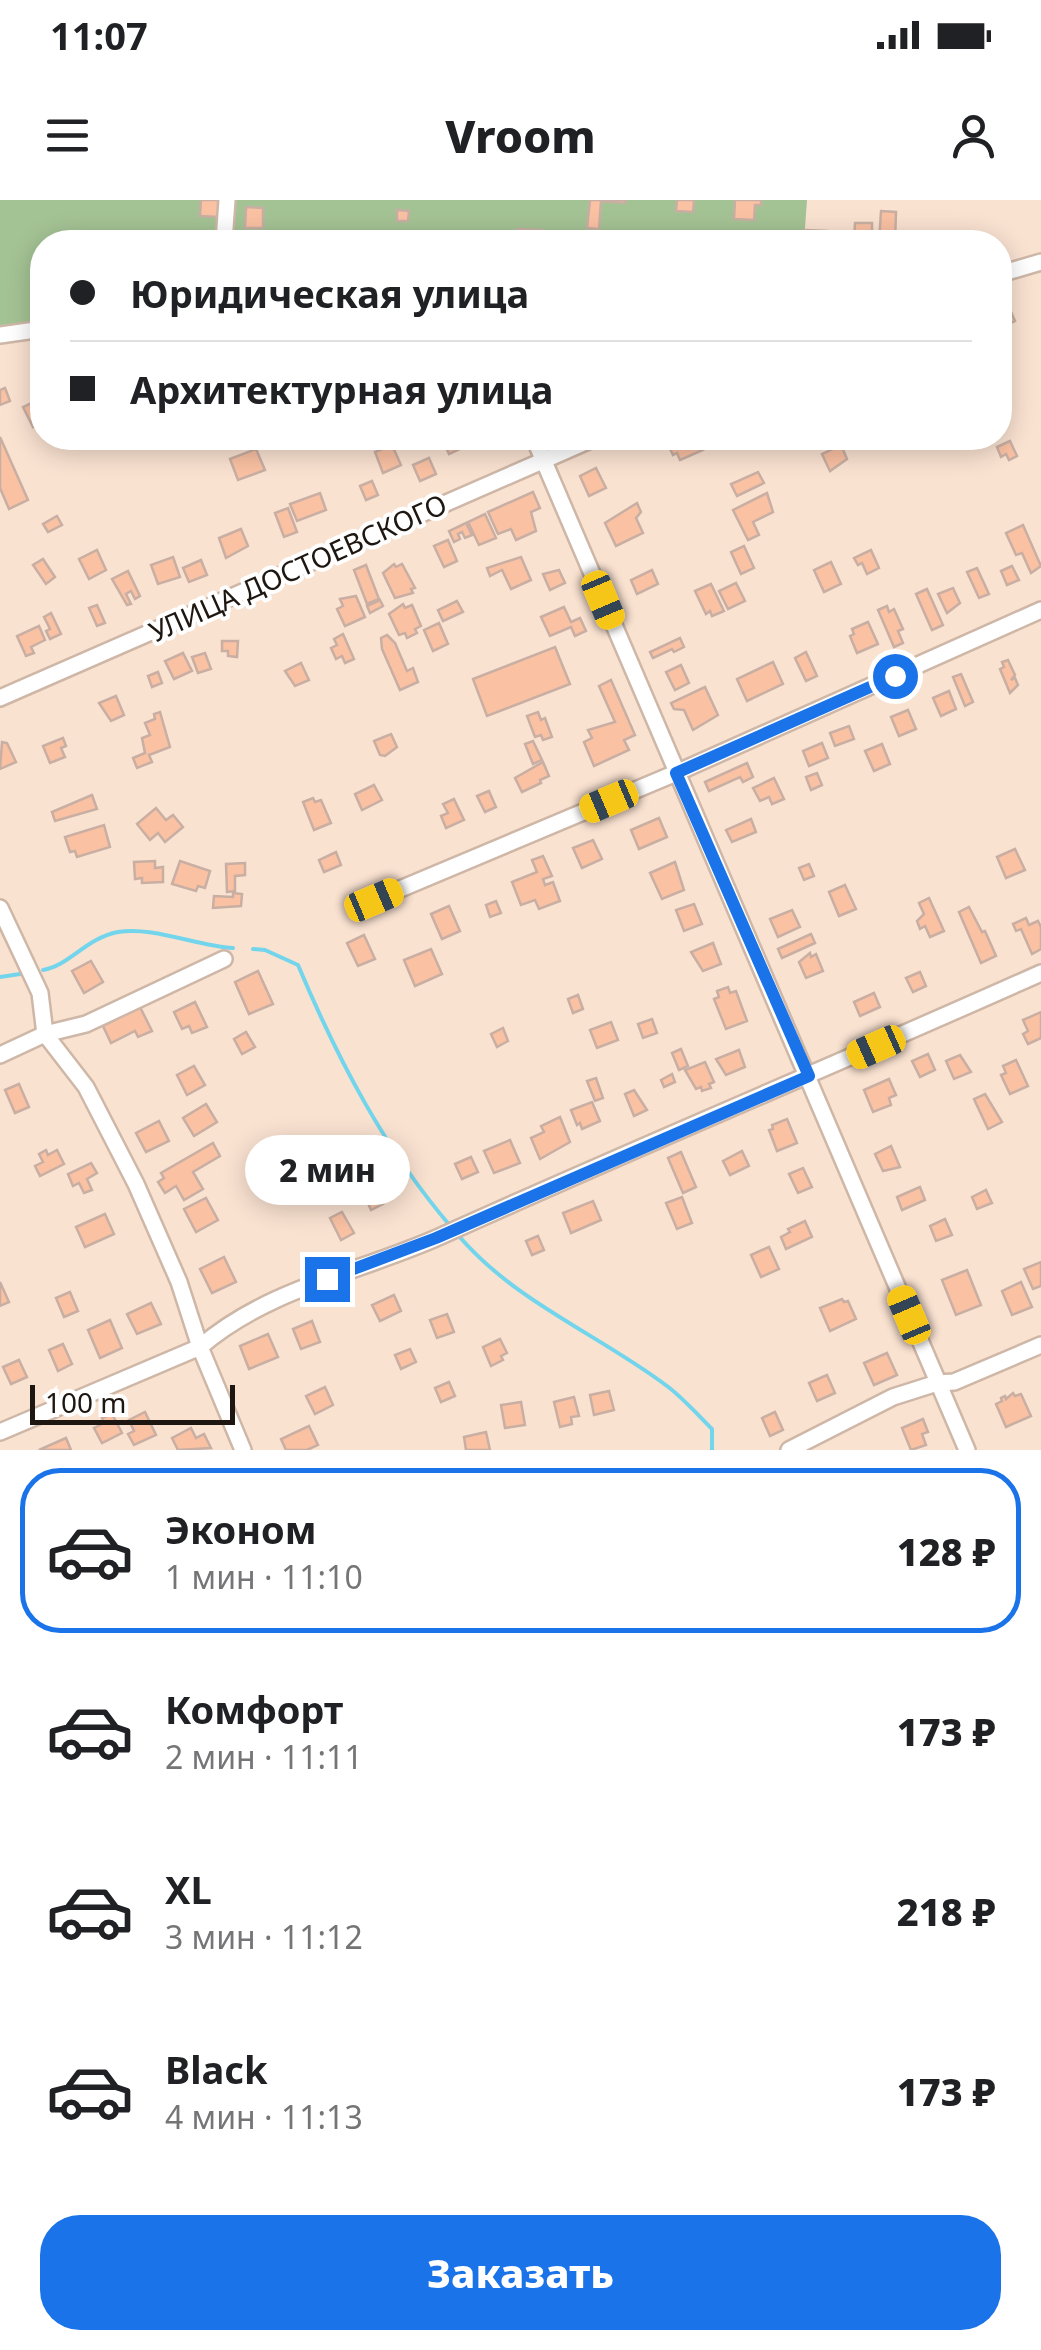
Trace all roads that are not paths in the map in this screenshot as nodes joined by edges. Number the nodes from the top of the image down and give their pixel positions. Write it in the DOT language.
graph roads {
  1 [pos="226,200"];
  2 [pos="225,230"];
  3 [pos="1041,262"];
  4 [pos="1012,270"];
  5 [pos="30,331"];
  6 [pos="0,335"];
  7 [pos="539,450"];
  8 [pos="567,450"];
  9 [pos="544,460"];
  10 [pos="1041,610"];
  11 [pos="0,698"];
  12 [pos="676,773"];
  13 [pos="374,900"];
  14 [pos="0,908"];
  15 [pos="224,960"];
  16 [pos="1041,973"];
  17 [pos="45,1034"];
  18 [pos="0,1055"];
  19 [pos="809,1076"];
  20 [pos="1041,1346"];
  21 [pos="200,1347"];
  22 [pos="937,1383"];
  23 [pos="0,1432"];
  24 [pos="243,1450"];
  25 [pos="789,1450"];
  26 [pos="967,1450"];
  1 -- 2 [label="street"];
  3 -- 4 [label="street"];
  5 -- 6 [label="street"];
  7 -- 9 [label="street"];
  8 -- 9 [label="street, УЛИЦА ДОСТОЕВСКОГО"];
  9 -- 11 [label="street, УЛИЦА ДОСТОЕВСКОГО"];
  9 -- 12 [label="street"];
  10 -- 12 [label="street"];
  12 -- 13 [label="street"];
  12 -- 19 [label="street"];
  14 -- 17 [label="street"];
  15 -- 17 [label="street"];
  16 -- 19 [label="street"];
  17 -- 18 [label="street"];
  17 -- 21 [label="street"];
  19 -- 21 [label="street"];
  19 -- 22 [label="street"];
  20 -- 22 [label="street"];
  21 -- 23 [label="street"];
  21 -- 24 [label="street"];
  22 -- 25 [label="street"];
  22 -- 26 [label="street"];
}
